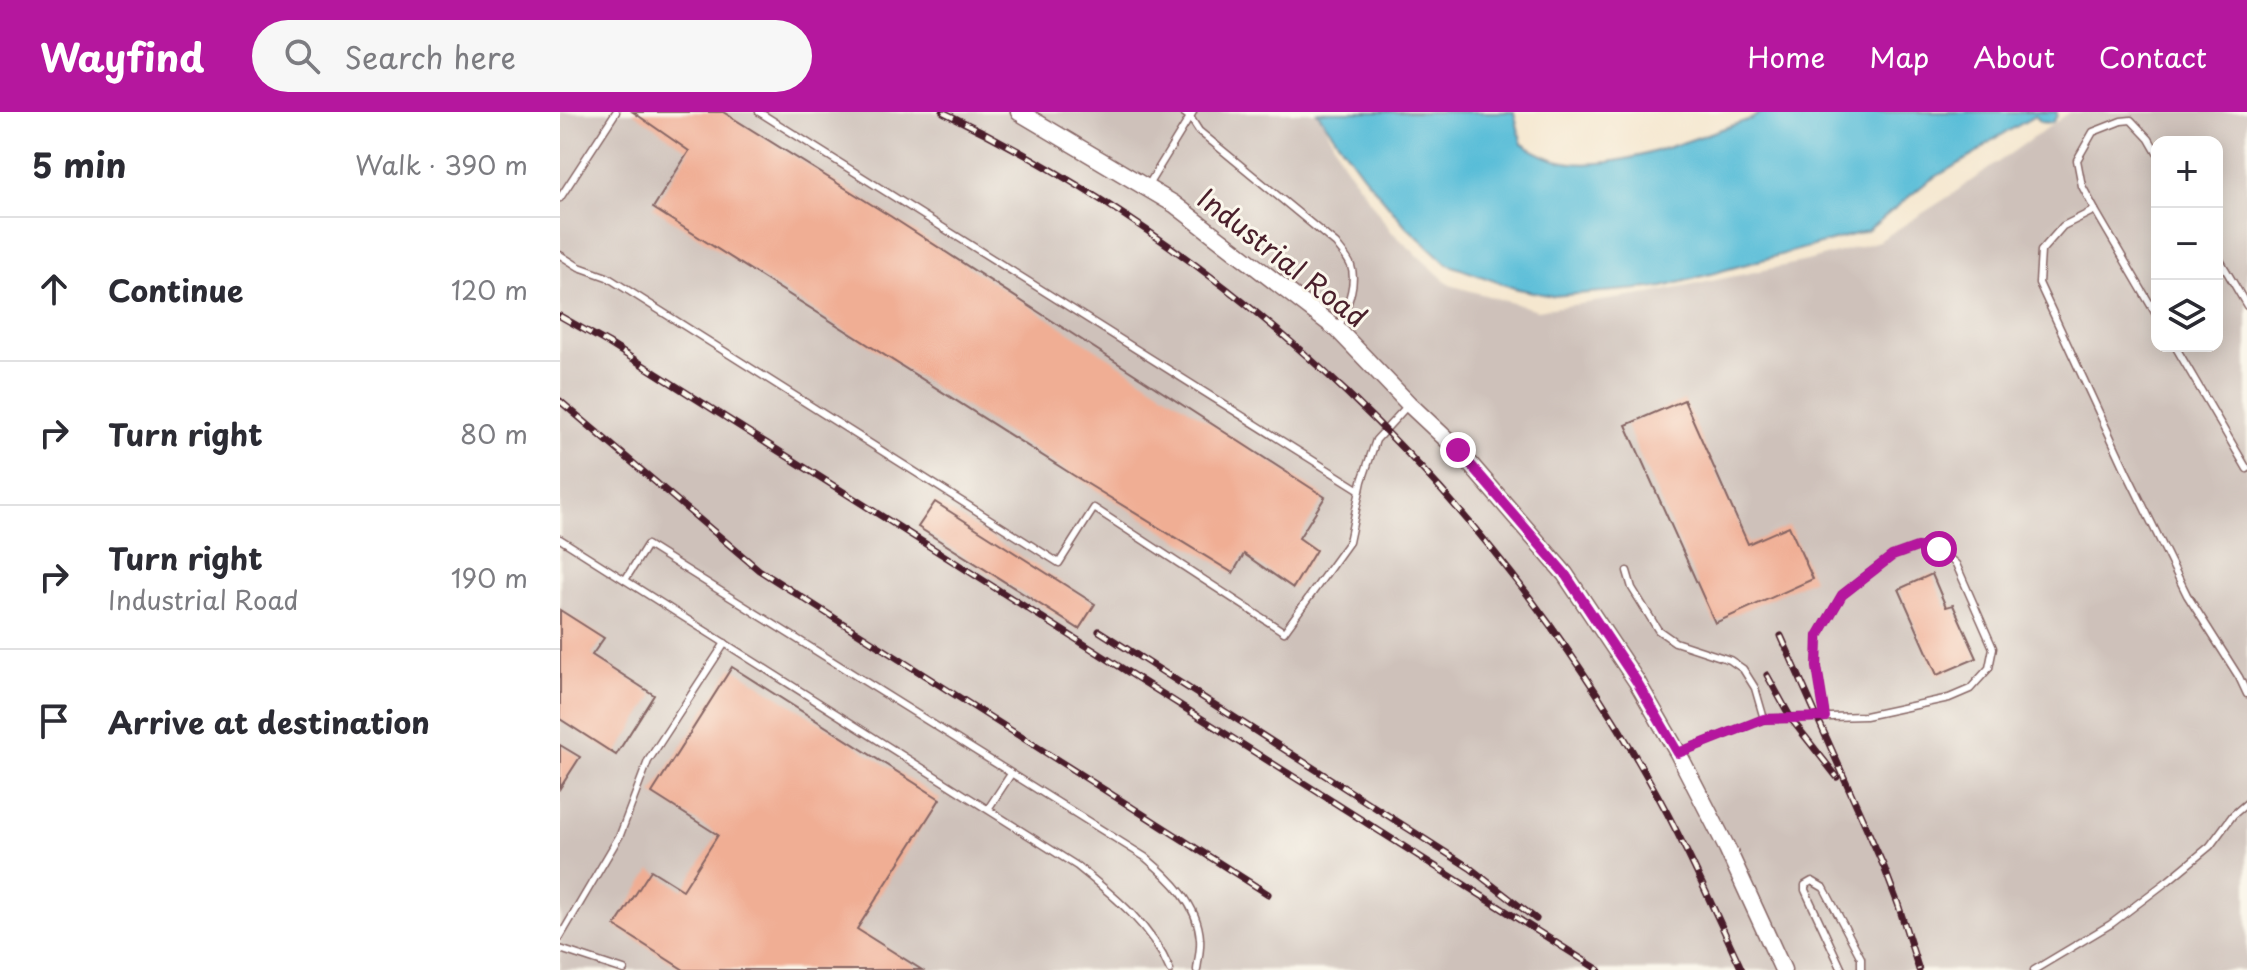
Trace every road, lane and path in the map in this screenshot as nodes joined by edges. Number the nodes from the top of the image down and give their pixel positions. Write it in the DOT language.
graph roads {
  1 [pos="616,112"];
  2 [pos="759,112"];
  3 [pos="1019,112"];
  4 [pos="1189,114"];
  5 [pos="2151,142"];
  6 [pos="1147,187"];
  7 [pos="560,198"];
  8 [pos="2095,210"];
  9 [pos="560,255"];
  10 [pos="2223,265"];
  11 [pos="2151,306"];
  12 [pos="2247,306"];
  13 [pos="1338,330"];
  14 [pos="2179,352"];
  15 [pos="1409,404"];
  16 [pos="2247,469"];
  17 [pos="1360,490"];
  18 [pos="560,539"];
  19 [pos="1627,571"];
  20 [pos="625,580"];
  21 [pos="725,643"];
  22 [pos="2247,694"];
  23 [pos="1825,717"];
  24 [pos="1764,719"];
  25 [pos="1678,753"];
  26 [pos="1011,774"];
  27 [pos="2247,803"];
  28 [pos="988,809"];
  29 [pos="560,937"];
  30 [pos="560,949"];
  31 [pos="624,970"];
  32 [pos="1170,970"];
  33 [pos="1197,970"];
  34 [pos="1783,970"];
  35 [pos="1842,970"];
  36 [pos="1861,970"];
  37 [pos="2034,970"];
  1 -- 7 [label="lane"];
  2 -- 17 [label="lane"];
  3 -- 6 [label="street, Industrial Road"];
  4 -- 6 [label="lane"];
  4 -- 13 [label="lane"];
  5 -- 8 [label="lane"];
  6 -- 13 [label="street, Industrial Road"];
  8 -- 11 [label="lane"];
  8 -- 22 [label="lane"];
  9 -- 17 [label="lane"];
  10 -- 12 [label="lane"];
  13 -- 15 [label="street, Industrial Road"];
  14 -- 16 [label="lane"];
  15 -- 17 [label="lane"];
  15 -- 25 [label="street, Industrial Road"];
  18 -- 20 [label="lane"];
  19 -- 24 [label="lane"];
  20 -- 21 [label="lane"];
  20 -- 26 [label="lane"];
  21 -- 28 [label="lane"];
  21 -- 29 [label="lane"];
  23 -- 23 [label="lane"];
  23 -- 24 [label="lane"];
  24 -- 25 [label="lane"];
  25 -- 34 [label="street, Industrial Road"];
  26 -- 28 [label="lane"];
  26 -- 33 [label="lane"];
  27 -- 37 [label="lane"];
  28 -- 32 [label="lane"];
  30 -- 31 [label="lane"];
  35 -- 36 [label="lane"];
}
